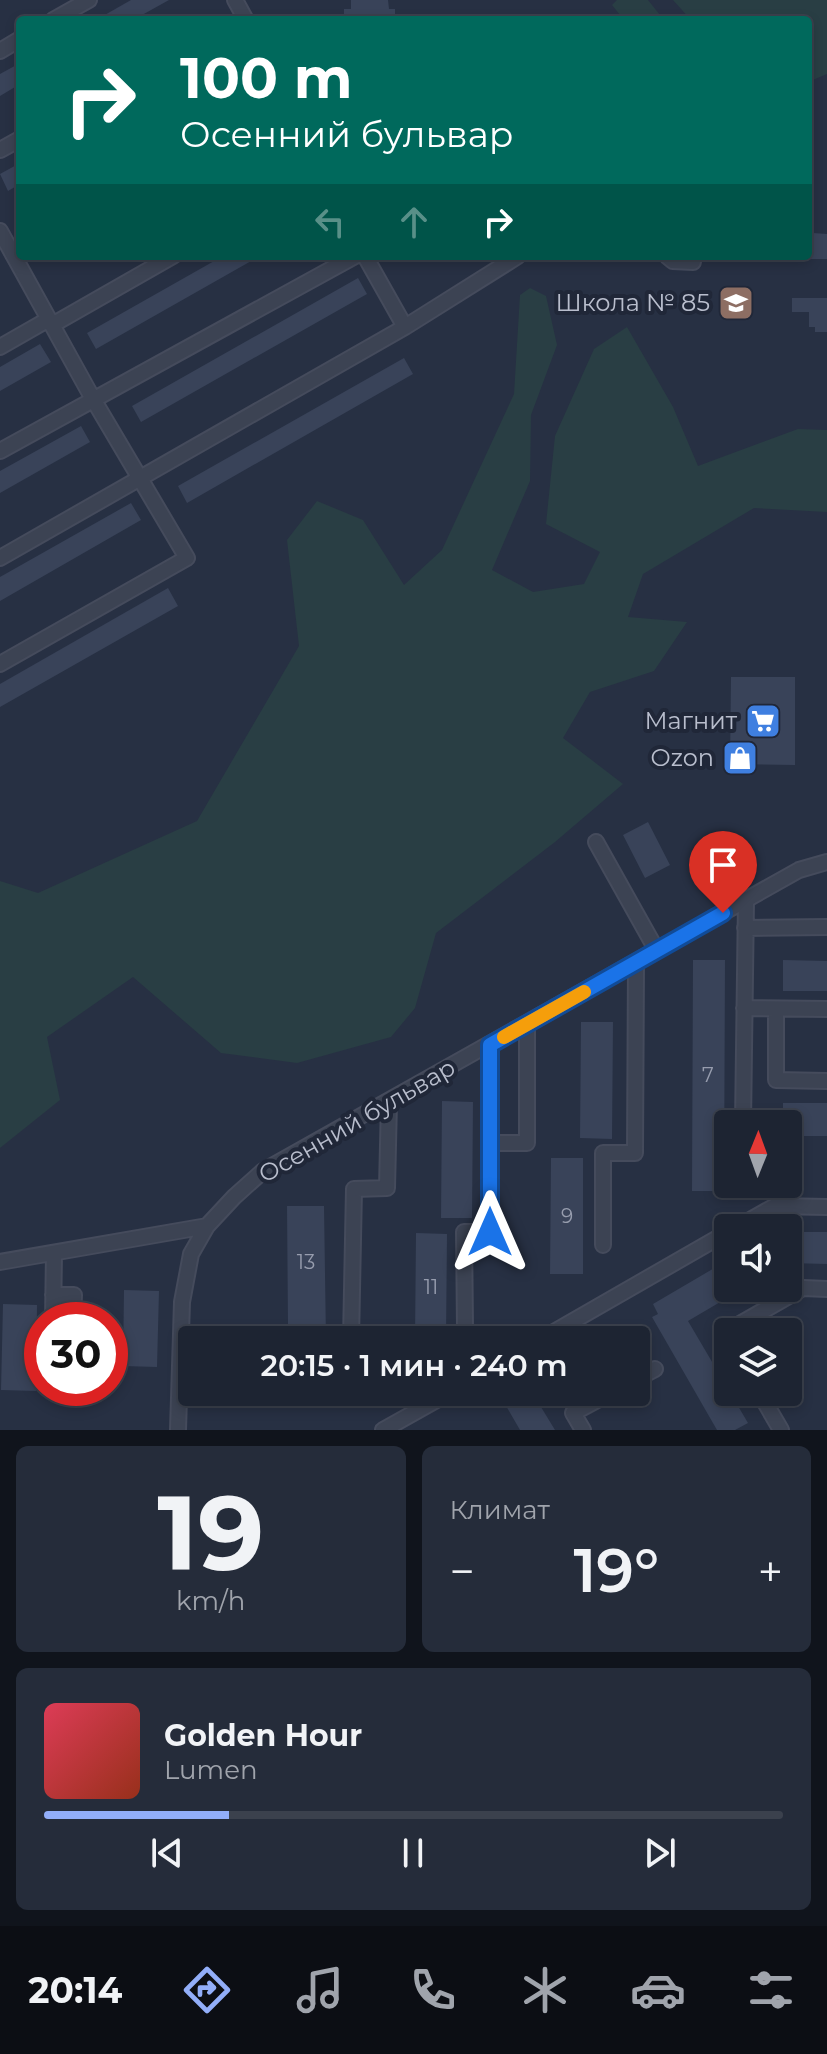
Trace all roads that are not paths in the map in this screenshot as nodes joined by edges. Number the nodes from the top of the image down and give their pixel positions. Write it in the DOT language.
graph roads {
  1 [pos="89,0"];
  2 [pos="60,16"];
  3 [pos="17,260"];
  4 [pos="166,260"];
  5 [pos="348,260"];
  6 [pos="367,260"];
  7 [pos="512,260"];
  8 [pos="672,260"];
  9 [pos="693,262"];
  10 [pos="50,322"];
  11 [pos="405,327"];
  12 [pos="0,347"];
  13 [pos="93,399"];
  14 [pos="0,451"];
  15 [pos="139,478"];
  16 [pos="0,558"];
  17 [pos="0,664"];
  18 [pos="596,842"];
  19 [pos="827,862"];
  20 [pos="746,900"];
  21 [pos="827,927"];
  22 [pos="745,928"];
  23 [pos="657,951"];
  24 [pos="636,963"];
  25 [pos="744,1008"];
  26 [pos="776,1009"];
  27 [pos="827,1009"];
  28 [pos="527,1024"];
  29 [pos="490,1045"];
  30 [pos="827,1081"];
  31 [pos="389,1102"];
  32 [pos="743,1110"];
  33 [pos="490,1143"];
  34 [pos="827,1207"];
  35 [pos="761,1214"];
  36 [pos="207,1226"];
  37 [pos="714,1240"];
  38 [pos="603,1245"];
  39 [pos="54,1253"];
  40 [pos="0,1262"];
  41 [pos="827,1289"];
  42 [pos="53,1295"];
  43 [pos="53,1302"];
  44 [pos="74,1302"];
  45 [pos="750,1318"];
  46 [pos="183,1326"];
  47 [pos="351,1326"];
  48 [pos="465,1326"];
  49 [pos="564,1326"];
  50 [pos="655,1369"];
  51 [pos="650,1372"];
  52 [pos="181,1406"];
  53 [pos="426,1406"];
  54 [pos="586,1406"];
  55 [pos="767,1406"];
  56 [pos="178,1430"];
  57 [pos="383,1430"];
  58 [pos="583,1430"];
  59 [pos="781,1430"];
  1 -- 2 [label="street"];
  3 -- 10 [label="street"];
  4 -- 10 [label="street"];
  5 -- 13 [label="street"];
  6 -- 11 [label="street"];
  7 -- 11 [label="street"];
  8 -- 9 [label="street"];
  10 -- 12 [label="street"];
  10 -- 13 [label="street"];
  11 -- 15 [label="street"];
  13 -- 14 [label="street"];
  13 -- 15 [label="street"];
  15 -- 16 [label="street"];
  15 -- 17 [label="street"];
  18 -- 23 [label="street"];
  19 -- 20 [label="street, Осенний бульвар"];
  20 -- 22 [label="street"];
  20 -- 23 [label="street, Осенний бульвар"];
  21 -- 22 [label="street"];
  22 -- 25 [label="street"];
  23 -- 24 [label="street, Осенний бульвар"];
  24 -- 28 [label="street, Осенний бульвар"];
  24 -- 38 [label="street"];
  25 -- 26 [label="street"];
  25 -- 32 [label="street"];
  26 -- 27 [label="street"];
  26 -- 30 [label="street"];
  28 -- 29 [label="street, Осенний бульвар"];
  28 -- 33 [label="street"];
  29 -- 31 [label="street, Осенний бульвар"];
  29 -- 33 [label="street"];
  31 -- 36 [label="street, Осенний бульвар"];
  31 -- 47 [label="street"];
  33 -- 48 [label="street"];
  34 -- 35 [label="street"];
  36 -- 39 [label="street"];
  36 -- 46 [label="street, Осенний бульвар"];
  37 -- 49 [label="street"];
  39 -- 40 [label="street"];
  39 -- 42 [label="street"];
  41 -- 45 [label="street"];
  42 -- 43 [label="street"];
  42 -- 44 [label="street"];
  50 -- 51 [label="street"];
  52 -- 56 [label="street, Осенний бульвар"];
  53 -- 57 [label="street"];
  54 -- 58 [label="street"];
  55 -- 59 [label="street"];
}
